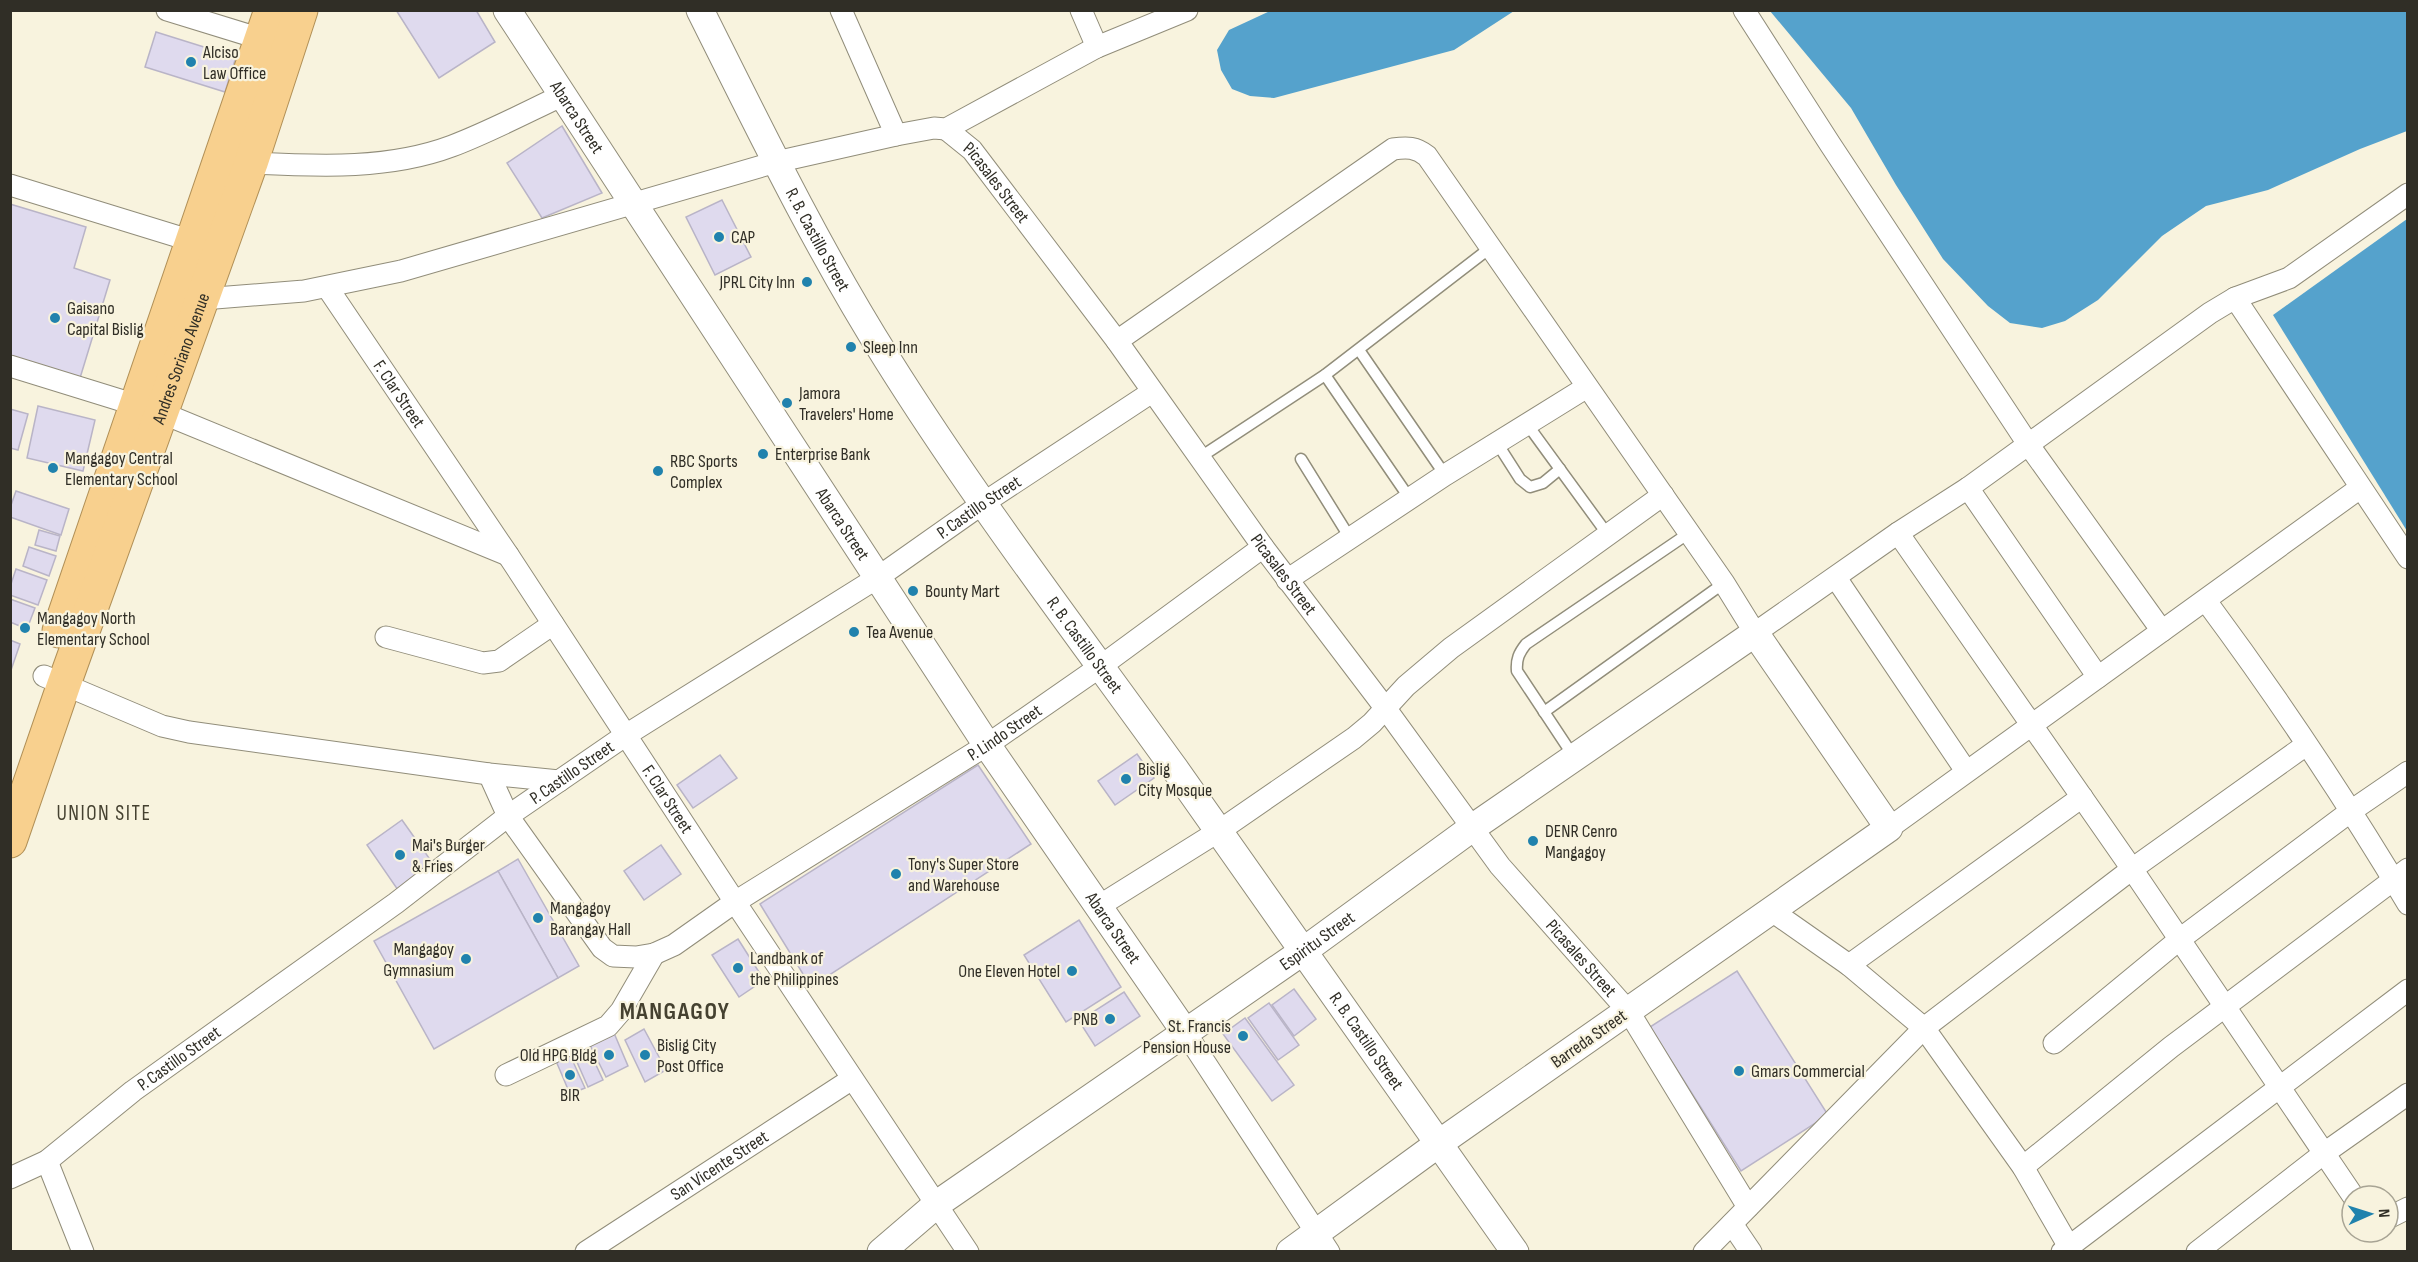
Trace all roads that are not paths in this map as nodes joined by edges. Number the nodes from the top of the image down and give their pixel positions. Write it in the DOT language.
graph roads {
  1 [pos="167,10"];
  2 [pos="301,10"];
  3 [pos="507,10"];
  4 [pos="699,10"];
  5 [pos="841,10"];
  6 [pos="1081,10"];
  7 [pos="1187,10"];
  8 [pos="1744,10"];
  9 [pos="1155,17"];
  10 [pos="274,33"];
  11 [pos="1097,47"];
  12 [pos="561,96"];
  13 [pos="946,129"];
  14 [pos="896,135"];
  15 [pos="776,162"];
  16 [pos="250,163"];
  17 [pos="10,185"];
  18 [pos="2408,194"];
  19 [pos="633,203"];
  20 [pos="206,246"];
  21 [pos="1490,248"];
  22 [pos="327,287"];
  23 [pos="2235,298"];
  24 [pos="202,299"];
  25 [pos="1117,341"];
  26 [pos="1359,350"];
  27 [pos="10,366"];
  28 [pos="1325,375"];
  29 [pos="1587,387"];
  30 [pos="1152,392"];
  31 [pos="149,408"];
  32 [pos="1527,424"];
  33 [pos="1497,443"];
  34 [pos="2028,444"];
  35 [pos="1199,458"];
  36 [pos="1301,459"];
  37 [pos="1560,469"];
  38 [pos="1445,475"];
  39 [pos="1968,488"];
  40 [pos="2360,488"];
  41 [pos="1663,495"];
  42 [pos="1410,500"];
  43 [pos="982,504"];
  44 [pos="1689,533"];
  45 [pos="1898,533"];
  46 [pos="1608,535"];
  47 [pos="1350,538"];
  48 [pos="1263,547"];
  49 [pos="508,555"];
  50 [pos="2408,558"];
  51 [pos="877,578"];
  52 [pos="1836,578"];
  53 [pos="1287,580"];
  54 [pos="1724,583"];
  55 [pos="2206,601"];
  56 [pos="553,624"];
  57 [pos="2162,631"];
  58 [pos="1755,633"];
  59 [pos="386,637"];
  60 [pos="1101,666"];
  61 [pos="2098,677"];
  62 [pos="54,680"];
  63 [pos="1386,709"];
  64 [pos="1544,712"];
  65 [pos="2033,724"];
  66 [pos="626,735"];
  67 [pos="987,745"];
  68 [pos="2306,745"];
  69 [pos="1574,759"];
  70 [pos="1966,771"];
  71 [pos="2408,772"];
  72 [pos="10,773"];
  73 [pos="489,774"];
  74 [pos="559,780"];
  75 [pos="2082,797"];
  76 [pos="2351,811"];
  77 [pos="508,816"];
  78 [pos="1472,828"];
  79 [pos="1889,828"];
  80 [pos="1219,831"];
  81 [pos="10,841"];
  82 [pos="2132,869"];
  83 [pos="2400,874"];
  84 [pos="735,902"];
  85 [pos="2408,904"];
  86 [pos="1099,906"];
  87 [pos="1772,911"];
  88 [pos="2180,939"];
  89 [pos="1302,952"];
  90 [pos="654,954"];
  91 [pos="1850,965"];
  92 [pos="2408,990"];
  93 [pos="2225,1006"];
  94 [pos="1629,1012"];
  95 [pos="1924,1028"];
  96 [pos="1185,1032"];
  97 [pos="2054,1043"];
  98 [pos="506,1075"];
  99 [pos="852,1079"];
  100 [pos="2279,1086"];
  101 [pos="2408,1094"];
  102 [pos="1438,1144"];
  103 [pos="2323,1154"];
  104 [pos="47,1161"];
  105 [pos="2023,1167"];
  106 [pos="10,1178"];
  107 [pos="2344,1184"];
  108 [pos="937,1204"];
  109 [pos="1748,1207"];
  110 [pos="1732,1224"];
  111 [pos="1323,1242"];
  112 [pos="2067,1250"];
  113 [pos="84,1251"];
  114 [pos="586,1251"];
  115 [pos="881,1251"];
  116 [pos="968,1251"];
  117 [pos="1290,1251"];
  118 [pos="1515,1251"];
  119 [pos="1704,1251"];
  120 [pos="1751,1251"];
  121 [pos="2197,1251"];
  1 -- 10 [label="street"];
  2 -- 10 [label="highway, Andres Soriano Avenue"];
  3 -- 12 [label="street, Abarca Street"];
  4 -- 15 [label="street, R. B. Castillo Street"];
  5 -- 14 [label="street"];
  6 -- 11 [label="street"];
  7 -- 9 [label="street"];
  8 -- 34 [label="street"];
  9 -- 11 [label="street"];
  10 -- 16 [label="highway, Andres Soriano Avenue"];
  10 -- 20 [label="highway, Andres Soriano Avenue"];
  11 -- 13 [label="street"];
  12 -- 16 [label="street"];
  12 -- 19 [label="street, Abarca Street"];
  13 -- 14 [label="street"];
  13 -- 25 [label="street, Picasales Street"];
  14 -- 15 [label="street"];
  15 -- 19 [label="street"];
  15 -- 43 [label="street, R. B. Castillo Street"];
  16 -- 20 [label="highway, Andres Soriano Avenue"];
  17 -- 20 [label="street"];
  18 -- 23 [label="street"];
  19 -- 22 [label="street"];
  19 -- 51 [label="street, Abarca Street"];
  20 -- 24 [label="highway, Andres Soriano Avenue"];
  20 -- 31 [label="highway, Andres Soriano Avenue"];
  21 -- 25 [label="street"];
  21 -- 26 [label="lane"];
  21 -- 29 [label="street"];
  22 -- 24 [label="street"];
  22 -- 49 [label="street, F. Clar Street"];
  23 -- 34 [label="street"];
  23 -- 40 [label="street"];
  24 -- 31 [label="highway, Andres Soriano Avenue"];
  25 -- 30 [label="street, Picasales Street"];
  26 -- 28 [label="lane"];
  26 -- 38 [label="lane"];
  27 -- 31 [label="street"];
  28 -- 35 [label="lane"];
  28 -- 42 [label="lane"];
  29 -- 32 [label="street"];
  29 -- 41 [label="street"];
  30 -- 35 [label="street, Picasales Street"];
  30 -- 43 [label="street, P. Castillo Street"];
  31 -- 49 [label="street"];
  31 -- 62 [label="highway, Andres Soriano Avenue"];
  32 -- 33 [label="street"];
  32 -- 37 [label="lane"];
  33 -- 37 [label="lane"];
  33 -- 38 [label="street"];
  34 -- 39 [label="street"];
  34 -- 57 [label="street"];
  35 -- 48 [label="street, Picasales Street"];
  36 -- 47 [label="lane"];
  37 -- 46 [label="lane"];
  38 -- 42 [label="street"];
  39 -- 45 [label="street"];
  39 -- 61 [label="street"];
  40 -- 50 [label="street"];
  40 -- 55 [label="street"];
  41 -- 44 [label="street"];
  41 -- 46 [label="street"];
  42 -- 47 [label="street"];
  43 -- 51 [label="street, P. Castillo Street"];
  43 -- 60 [label="street, R. B. Castillo Street"];
  44 -- 54 [label="street"];
  44 -- 64 [label="lane"];
  45 -- 52 [label="street"];
  45 -- 65 [label="street"];
  46 -- 63 [label="street"];
  47 -- 53 [label="street"];
  48 -- 53 [label="street, Picasales Street"];
  48 -- 60 [label="street, P. Lindo Street"];
  49 -- 56 [label="street, F. Clar Street"];
  51 -- 66 [label="street, P. Castillo Street"];
  51 -- 67 [label="street, Abarca Street"];
  52 -- 58 [label="street"];
  52 -- 70 [label="street"];
  53 -- 63 [label="street, Picasales Street"];
  54 -- 58 [label="street"];
  54 -- 64 [label="lane"];
  55 -- 57 [label="street"];
  55 -- 68 [label="street"];
  56 -- 59 [label="street"];
  56 -- 66 [label="street, F. Clar Street"];
  57 -- 61 [label="street"];
  58 -- 69 [label="street, Espiritu Street"];
  58 -- 79 [label="street"];
  60 -- 67 [label="street, P. Lindo Street"];
  60 -- 80 [label="street, R. B. Castillo Street"];
  61 -- 65 [label="street"];
  62 -- 72 [label="highway, Andres Soriano Avenue"];
  62 -- 73 [label="street"];
  62 -- 81 [label="highway, Andres Soriano Avenue"];
  63 -- 78 [label="street, Picasales Street"];
  63 -- 80 [label="street"];
  64 -- 69 [label="lane"];
  65 -- 70 [label="street"];
  65 -- 75 [label="street"];
  66 -- 74 [label="street, P. Castillo Street"];
  66 -- 84 [label="street, F. Clar Street"];
  67 -- 84 [label="street, P. Lindo Street"];
  67 -- 86 [label="street, Abarca Street"];
  68 -- 76 [label="street"];
  68 -- 82 [label="street"];
  69 -- 78 [label="street, Espiritu Street"];
  70 -- 79 [label="street"];
  71 -- 76 [label="street"];
  73 -- 74 [label="street"];
  73 -- 77 [label="street"];
  74 -- 77 [label="street, P. Castillo Street"];
  75 -- 82 [label="street"];
  75 -- 91 [label="street"];
  76 -- 83 [label="street"];
  76 -- 88 [label="street"];
  77 -- 90 [label="street"];
  77 -- 104 [label="street, P. Castillo Street"];
  78 -- 89 [label="street, Espiritu Street"];
  78 -- 94 [label="street, Picasales Street"];
  79 -- 87 [label="street, Barreda Street"];
  80 -- 86 [label="street"];
  80 -- 89 [label="street, R. B. Castillo Street"];
  82 -- 88 [label="street"];
  82 -- 95 [label="street"];
  83 -- 85 [label="street"];
  83 -- 93 [label="street"];
  84 -- 90 [label="street, P. Lindo Street"];
  84 -- 99 [label="street, F. Clar Street"];
  86 -- 96 [label="street, Abarca Street"];
  87 -- 91 [label="street"];
  87 -- 94 [label="street, Barreda Street"];
  88 -- 93 [label="street"];
  88 -- 97 [label="street"];
  89 -- 96 [label="street, Espiritu Street"];
  89 -- 102 [label="street, R. B. Castillo Street"];
  90 -- 98 [label="street"];
  91 -- 95 [label="street"];
  92 -- 100 [label="street"];
  93 -- 100 [label="street"];
  93 -- 105 [label="street"];
  94 -- 102 [label="street, Barreda Street"];
  94 -- 109 [label="street, Picasales Street"];
  95 -- 105 [label="street"];
  95 -- 109 [label="street"];
  96 -- 108 [label="street, Espiritu Street"];
  96 -- 111 [label="street"];
  99 -- 108 [label="street, F. Clar Street"];
  99 -- 114 [label="street, San Vicente Street"];
  100 -- 103 [label="street"];
  100 -- 112 [label="street"];
  101 -- 103 [label="street"];
  102 -- 111 [label="street, Barreda Street"];
  102 -- 118 [label="street, R. B. Castillo Street"];
  103 -- 107 [label="street"];
  103 -- 121 [label="street"];
  104 -- 106 [label="street, P. Castillo Street"];
  104 -- 113 [label="street"];
  105 -- 112 [label="street"];
  108 -- 115 [label="street, Espiritu Street"];
  108 -- 116 [label="street, F. Clar Street"];
  109 -- 110 [label="street"];
  110 -- 119 [label="street"];
  110 -- 120 [label="street"];
  111 -- 117 [label="street, Barreda Street"];
}
